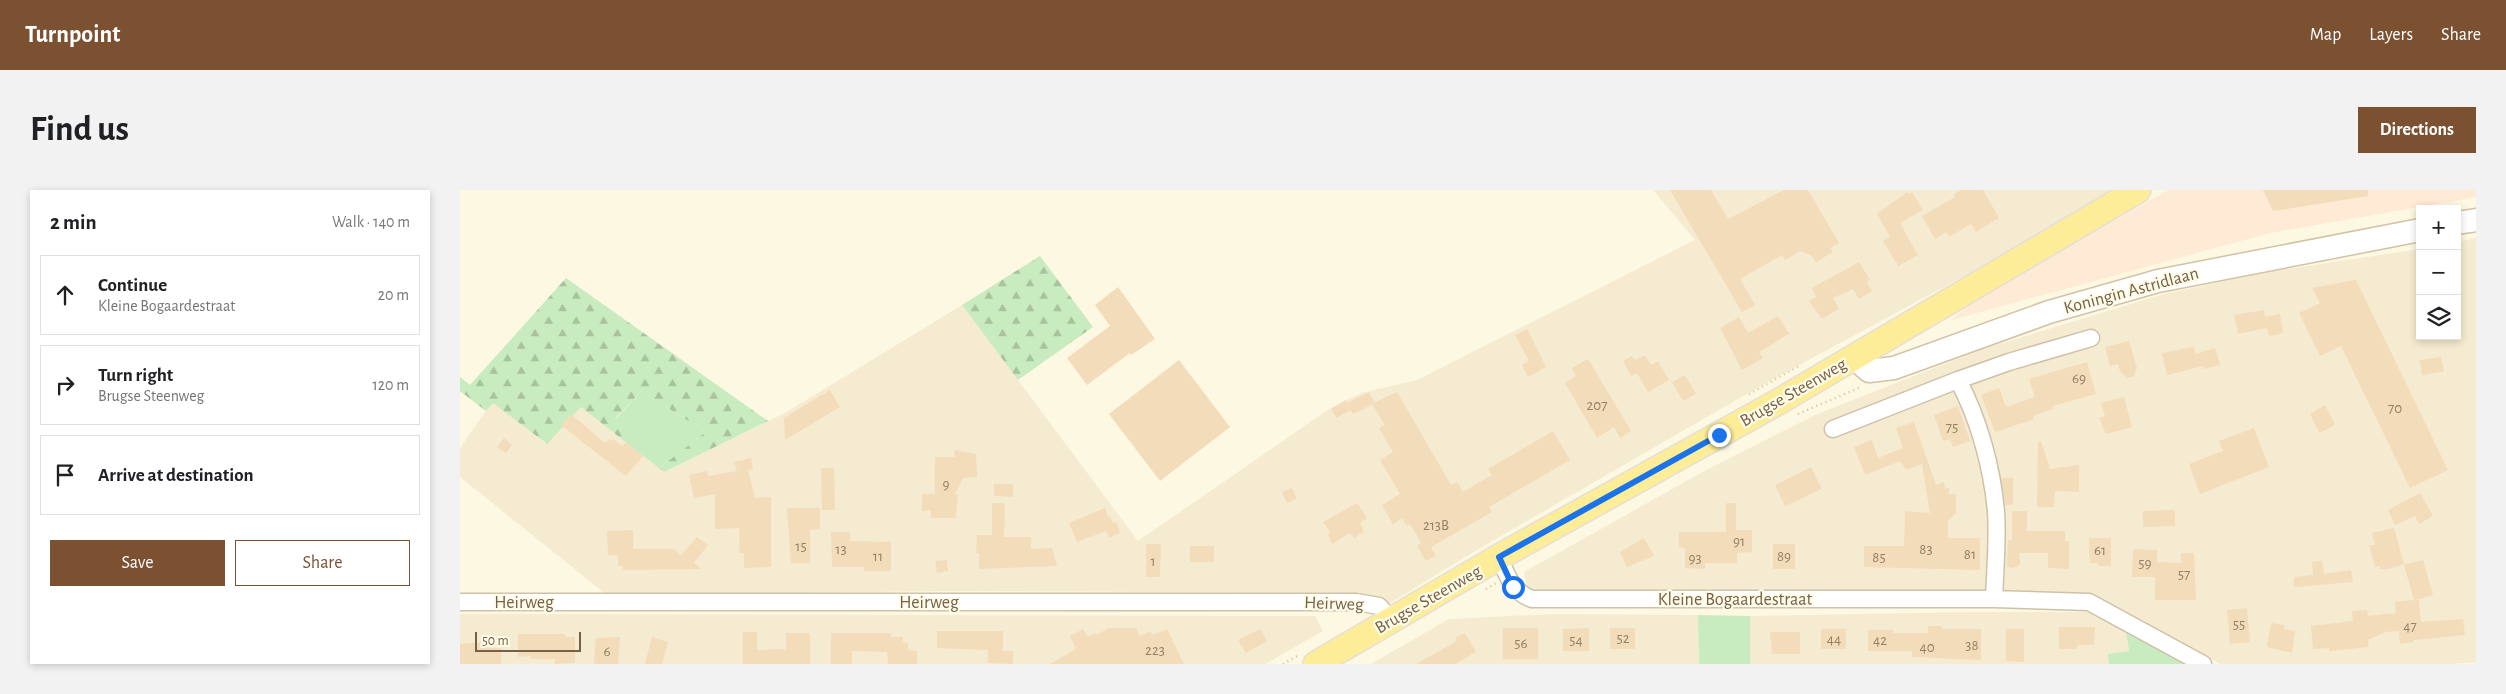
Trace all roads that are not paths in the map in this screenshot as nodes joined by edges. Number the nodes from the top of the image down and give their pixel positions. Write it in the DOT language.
graph roads {
  1 [pos="2138,190"];
  2 [pos="2476,220"];
  3 [pos="2461,223"];
  4 [pos="2416,231"];
  5 [pos="2091,338"];
  6 [pos="1854,358"];
  7 [pos="1958,380"];
  8 [pos="1833,429"];
  9 [pos="1499,557"];
  10 [pos="1994,599"];
  11 [pos="460,602"];
  12 [pos="1391,620"];
  13 [pos="1316,664"];
  14 [pos="2203,664"];
  1 -- 6 [label="main road, Brugse Steenweg"];
  2 -- 3 [label="main road"];
  4 -- 6 [label="main road, Koningin Astridlaan"];
  5 -- 7 [label="street"];
  6 -- 9 [label="main road, Brugse Steenweg"];
  7 -- 8 [label="street"];
  7 -- 10 [label="street"];
  9 -- 10 [label="street, Kleine Bogaardestraat"];
  9 -- 12 [label="main road, Brugse Steenweg"];
  10 -- 14 [label="street, Kleine Bogaardestraat"];
  11 -- 12 [label="street, Heirweg"];
  12 -- 13 [label="main road, Brugse Steenweg"];
}
